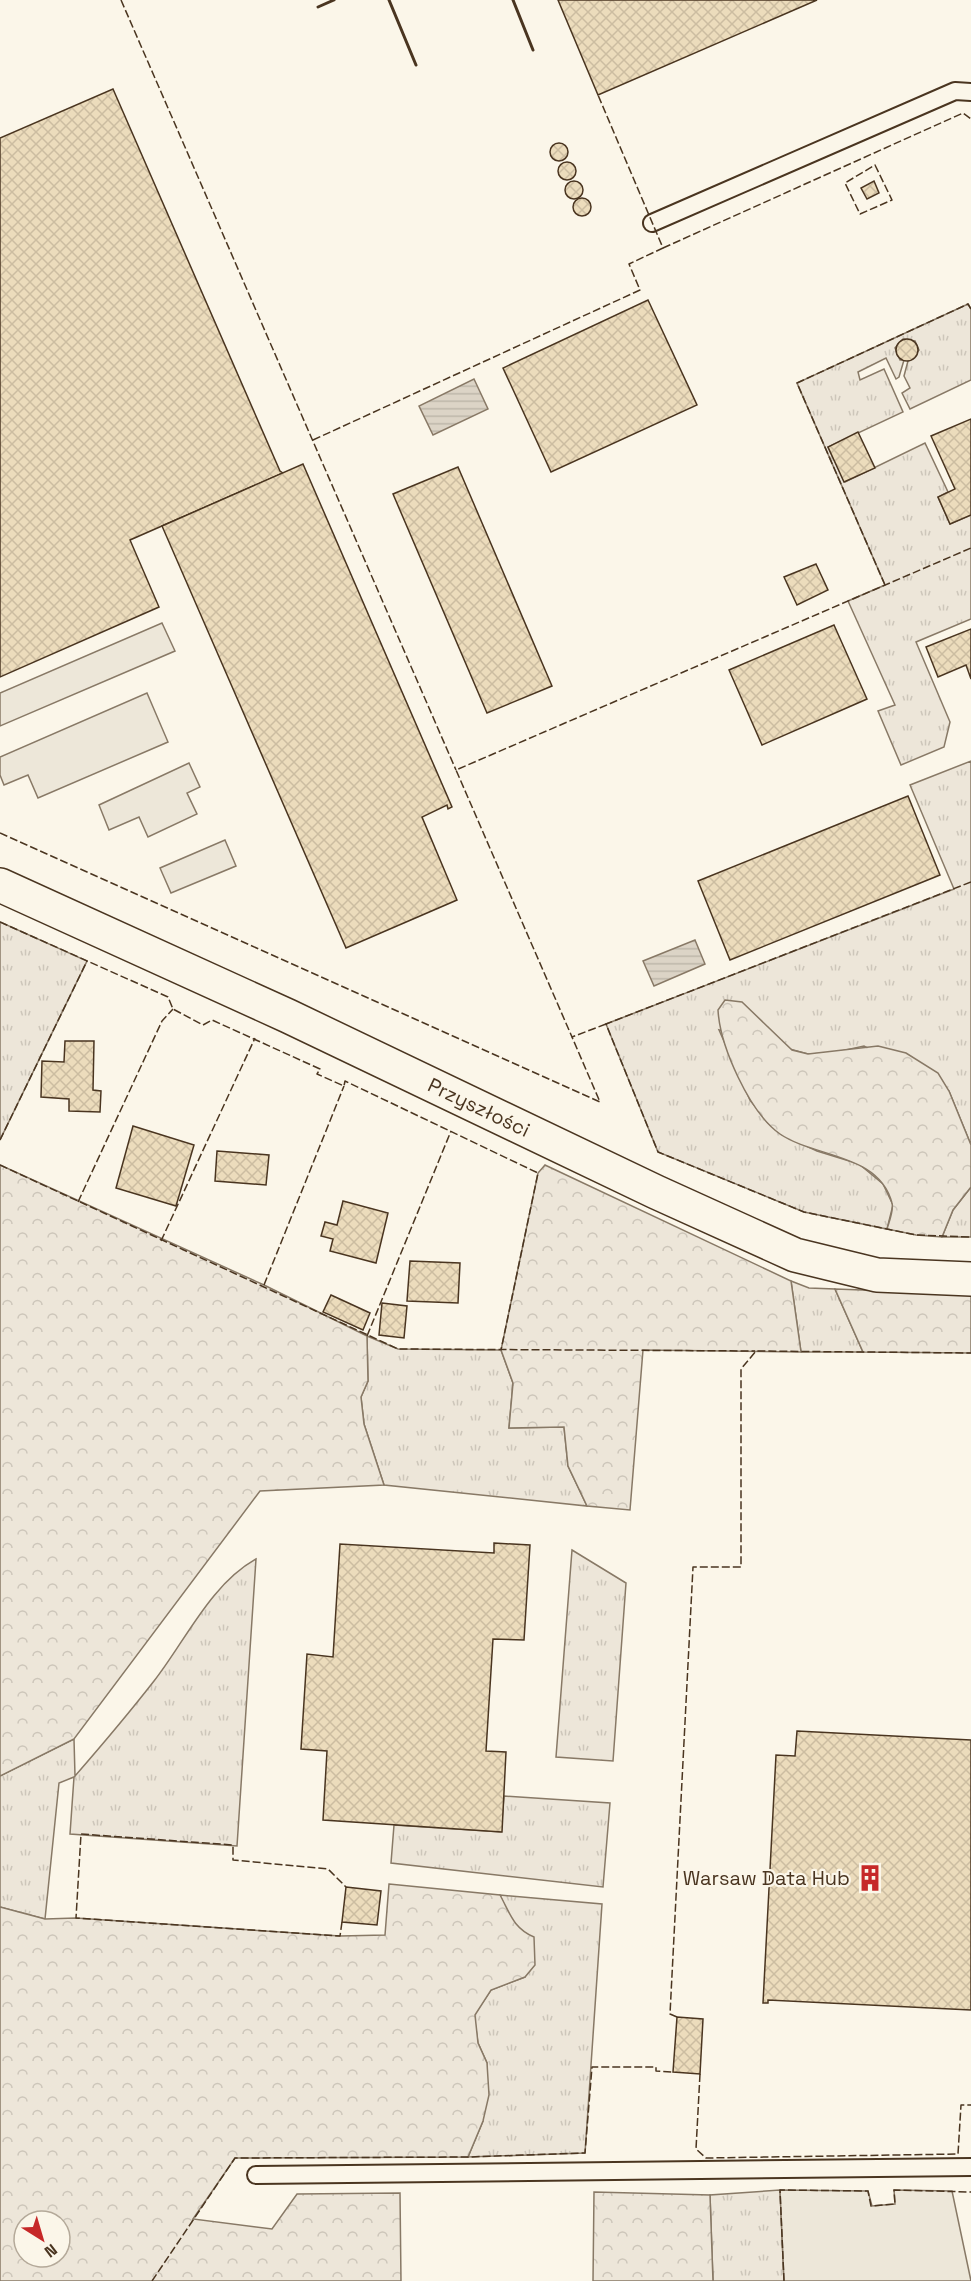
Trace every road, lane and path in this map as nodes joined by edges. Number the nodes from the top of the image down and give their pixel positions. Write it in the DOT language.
graph roads {
  1 [pos="971,92"];
  2 [pos="652,223"];
  3 [pos="0,885"];
  4 [pos="971,1279"];
  5 [pos="971,2167"];
  6 [pos="256,2175"];
  1 -- 2 [label="lane"];
  3 -- 4 [label="street, Przyszłości"];
  5 -- 6 [label="lane"];
}
